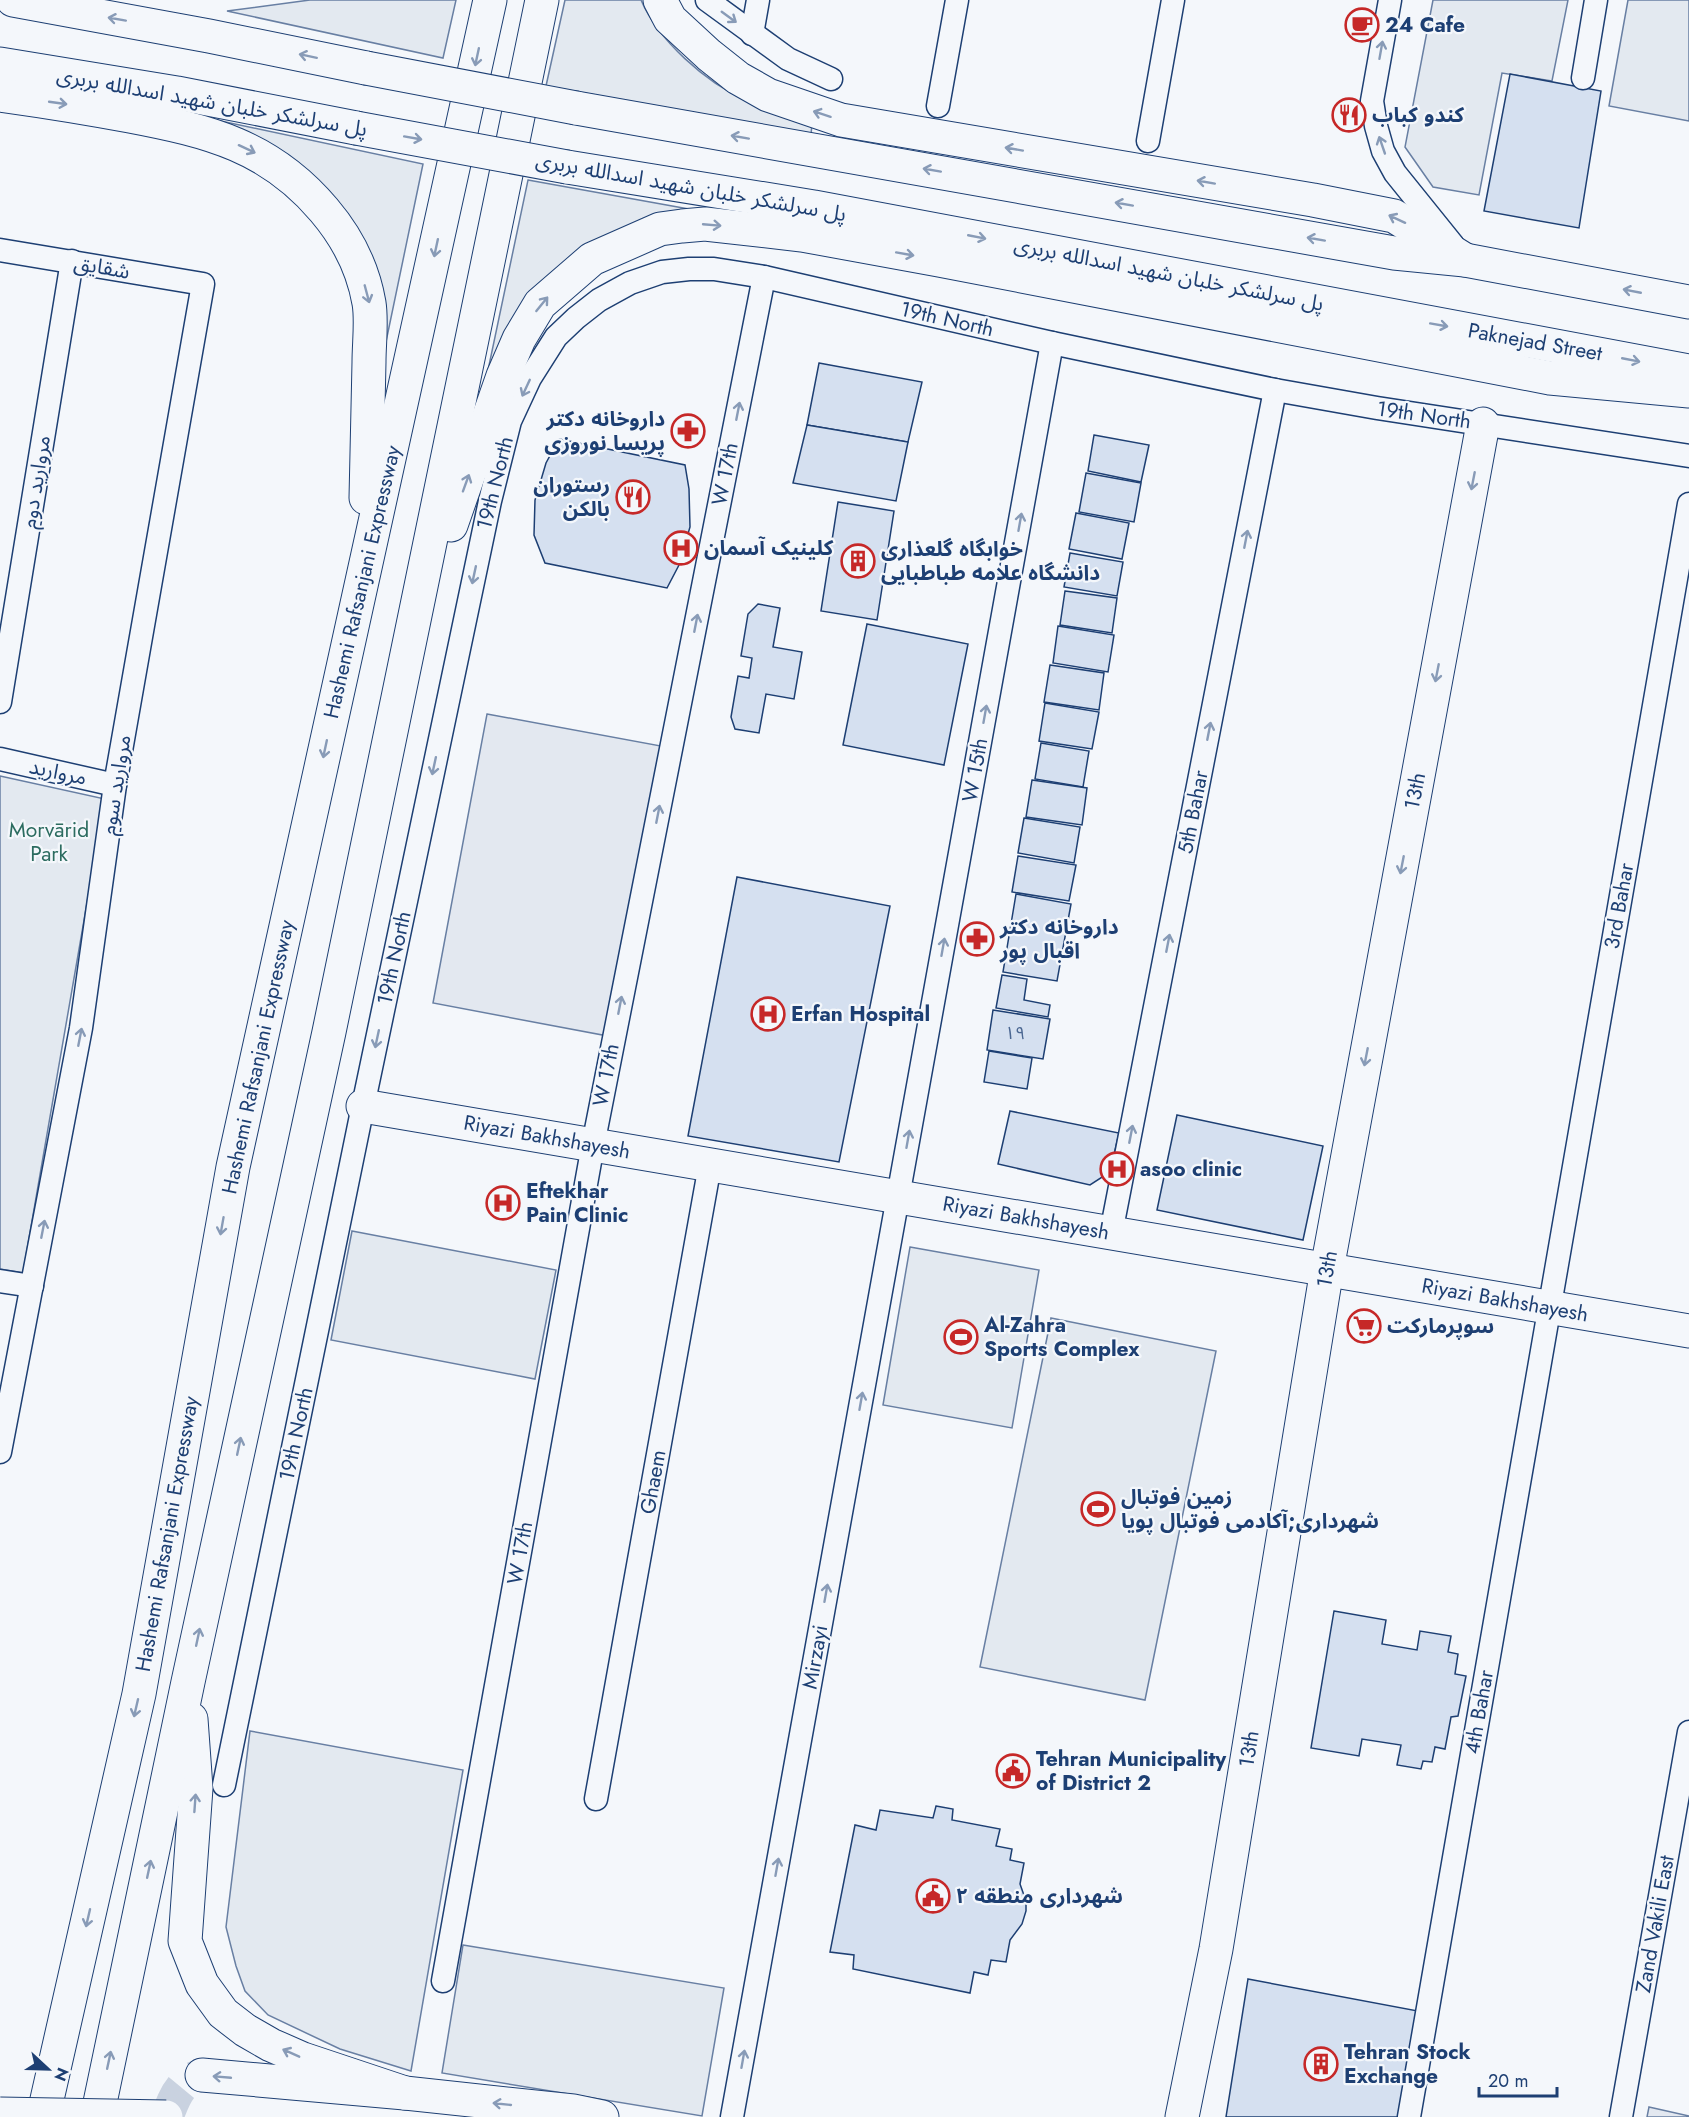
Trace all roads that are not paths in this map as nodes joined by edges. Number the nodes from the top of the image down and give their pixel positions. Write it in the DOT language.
graph roads {
  1 [pos="13,0"];
  2 [pos="490,0"];
  3 [pos="542,0"];
  4 [pos="660,0"];
  5 [pos="707,0"];
  6 [pos="758,0"];
  7 [pos="957,0"];
  8 [pos="1173,0"];
  9 [pos="1390,0"];
  10 [pos="1596,0"];
  11 [pos="752,34"];
  12 [pos="0,64"];
  13 [pos="1583,78"];
  14 [pos="831,79"];
  15 [pos="0,95"];
  16 [pos="938,106"];
  17 [pos="1148,141"];
  18 [pos="0,250"];
  19 [pos="1465,260"];
  20 [pos="72,261"];
  21 [pos="764,277"];
  22 [pos="203,284"];
  23 [pos="1689,302"];
  24 [pos="1381,315"];
  25 [pos="1052,343"];
  26 [pos="1689,371"];
  27 [pos="1275,390"];
  28 [pos="1689,390"];
  29 [pos="1483,424"];
  30 [pos="1689,456"];
  31 [pos="1689,504"];
  32 [pos="365,568"];
  33 [pos="410,636"];
  34 [pos="0,702"];
  35 [pos="0,759"];
  36 [pos="115,784"];
  37 [pos="363,1106"];
  38 [pos="593,1145"];
  39 [pos="710,1165"];
  40 [pos="898,1197"];
  41 [pos="1112,1233"];
  42 [pos="1327,1269"];
  43 [pos="0,1281"];
  44 [pos="32,1286"];
  45 [pos="1549,1307"];
  46 [pos="1689,1331"];
  47 [pos="0,1452"];
  48 [pos="188,1682"];
  49 [pos="1689,1732"];
  50 [pos="224,1785"];
  51 [pos="596,1799"];
  52 [pos="443,1981"];
  53 [pos="202,2075"];
  54 [pos="405,2093"];
  55 [pos="0,2115"];
  56 [pos="44,2117"];
  57 [pos="97,2117"];
  58 [pos="166,2117"];
  59 [pos="602,2117"];
  60 [pos="732,2117"];
  61 [pos="1182,2117"];
  62 [pos="1409,2117"];
  63 [pos="1621,2117"];
  19 -- 1 [label="main road, one-way, bridge"];
  2 -- 32 [label="main road, Hashemi Rafsanjani Expressway, one-way"];
  3 -- 33 [label="main road"];
  19 -- 4 [label="main road, one-way"];
  5 -- 11 [label="street, one-way"];
  6 -- 11 [label="street"];
  7 -- 16 [label="street"];
  8 -- 17 [label="street"];
  19 -- 9 [label="street, one-way"];
  10 -- 13 [label="street"];
  11 -- 14 [label="street"];
  12 -- 24 [label="main road, پل سرلشکر خلبان شهید اسدالله بربری, one-way, bridge"];
  15 -- 32 [label="main road, one-way"];
  18 -- 20 [label="street, شقایق"];
  23 -- 19 [label="main road, one-way"];
  20 -- 22 [label="street, شقایق"];
  20 -- 34 [label="street, مروارید دوم"];
  21 -- 25 [label="street, 19th North"];
  21 -- 37 [label="street, 19th North, one-way"];
  38 -- 21 [label="street, W 17th, one-way"];
  22 -- 36 [label="street, مروارید سوم"];
  24 -- 26 [label="main road, Paknejad Street, one-way"];
  25 -- 27 [label="street, 19th North"];
  40 -- 25 [label="street, W 15th, one-way"];
  27 -- 29 [label="street, 19th North"];
  41 -- 27 [label="street, 5th Bahar, one-way"];
  33 -- 28 [label="main road, one-way"];
  29 -- 30 [label="street, 19th North"];
  29 -- 42 [label="main road, 13th, one-way"];
  31 -- 45 [label="street, 3rd Bahar"];
  32 -- 56 [label="main road, Hashemi Rafsanjani Expressway, one-way"];
  48 -- 33 [label="main road, one-way"];
  35 -- 36 [label="street, مروارید"];
  44 -- 36 [label="street, مروارید سوم, one-way"];
  37 -- 38 [label="main road, Riyazi Bakhshayesh"];
  37 -- 50 [label="street, 19th North"];
  38 -- 39 [label="main road, Riyazi Bakhshayesh"];
  38 -- 52 [label="street, W 17th"];
  39 -- 40 [label="main road, Riyazi Bakhshayesh"];
  39 -- 51 [label="street, Ghaem"];
  40 -- 41 [label="main road, Riyazi Bakhshayesh"];
  60 -- 40 [label="street, Mirzayi, one-way"];
  41 -- 42 [label="main road, Riyazi Bakhshayesh"];
  42 -- 45 [label="main road, Riyazi Bakhshayesh"];
  42 -- 61 [label="main road, 13th"];
  43 -- 44 [label="street"];
  44 -- 47 [label="street, مروارید سوم"];
  45 -- 46 [label="main road, Riyazi Bakhshayesh"];
  45 -- 62 [label="street, 4th Bahar"];
  54 -- 48 [label="main road, one-way"];
  57 -- 48 [label="main road, one-way"];
  49 -- 63 [label="street, Zand Vakili East"];
  54 -- 53 [label="main road, one-way"];
  59 -- 54 [label="main road, one-way"];
  55 -- 58 [label="main road, bridge"];
}
